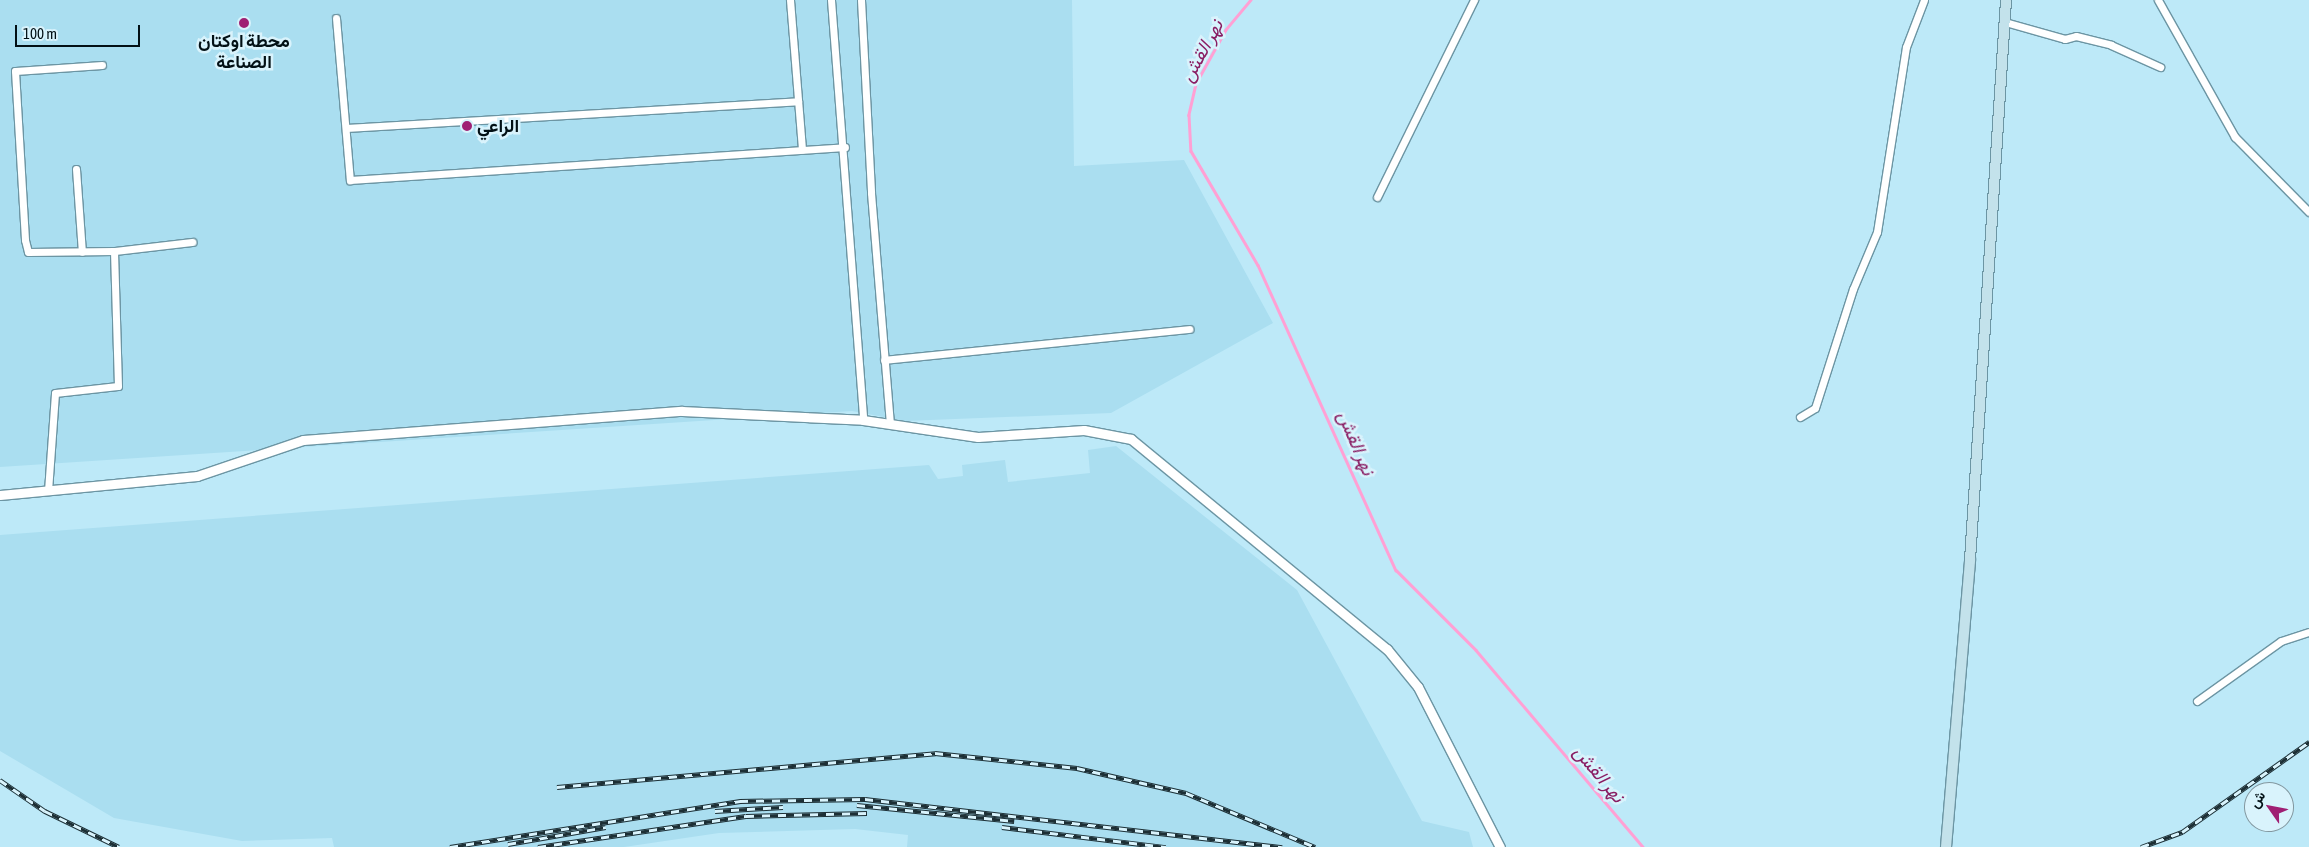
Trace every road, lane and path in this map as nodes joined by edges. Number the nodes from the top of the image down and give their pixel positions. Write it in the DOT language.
graph roads {
  1 [pos="790,0"];
  2 [pos="831,0"];
  3 [pos="862,0"];
  4 [pos="1474,0"];
  5 [pos="1924,0"];
  6 [pos="2006,0"];
  7 [pos="2158,0"];
  8 [pos="336,18"];
  9 [pos="2005,22"];
  10 [pos="102,65"];
  11 [pos="2160,67"];
  12 [pos="798,101"];
  13 [pos="346,128"];
  14 [pos="845,147"];
  15 [pos="802,150"];
  16 [pos="76,169"];
  17 [pos="1377,196"];
  18 [pos="2309,212"];
  19 [pos="192,242"];
  20 [pos="114,251"];
  21 [pos="82,252"];
  22 [pos="1189,329"];
  23 [pos="884,360"];
  24 [pos="1800,417"];
  25 [pos="863,420"];
  26 [pos="890,423"];
  27 [pos="48,491"];
  28 [pos="0,495"];
  29 [pos="2309,632"];
  30 [pos="2197,701"];
  31 [pos="1500,847"];
  32 [pos="1946,847"];
  1 -- 12 [label="street"];
  2 -- 14 [label="street"];
  3 -- 23 [label="street"];
  4 -- 17 [label="street"];
  5 -- 24 [label="street"];
  6 -- 9 [label="main road"];
  7 -- 18 [label="street"];
  8 -- 13 [label="street"];
  9 -- 11 [label="street"];
  9 -- 32 [label="main road"];
  10 -- 21 [label="street"];
  12 -- 13 [label="street"];
  12 -- 15 [label="street"];
  13 -- 15 [label="street"];
  14 -- 15 [label="street"];
  14 -- 25 [label="street"];
  16 -- 21 [label="street"];
  19 -- 20 [label="street"];
  20 -- 21 [label="street"];
  20 -- 27 [label="street"];
  22 -- 23 [label="street"];
  23 -- 26 [label="street"];
  25 -- 26 [label="street"];
  25 -- 27 [label="street"];
  26 -- 31 [label="street"];
  27 -- 28 [label="street"];
  29 -- 30 [label="street"];
}
